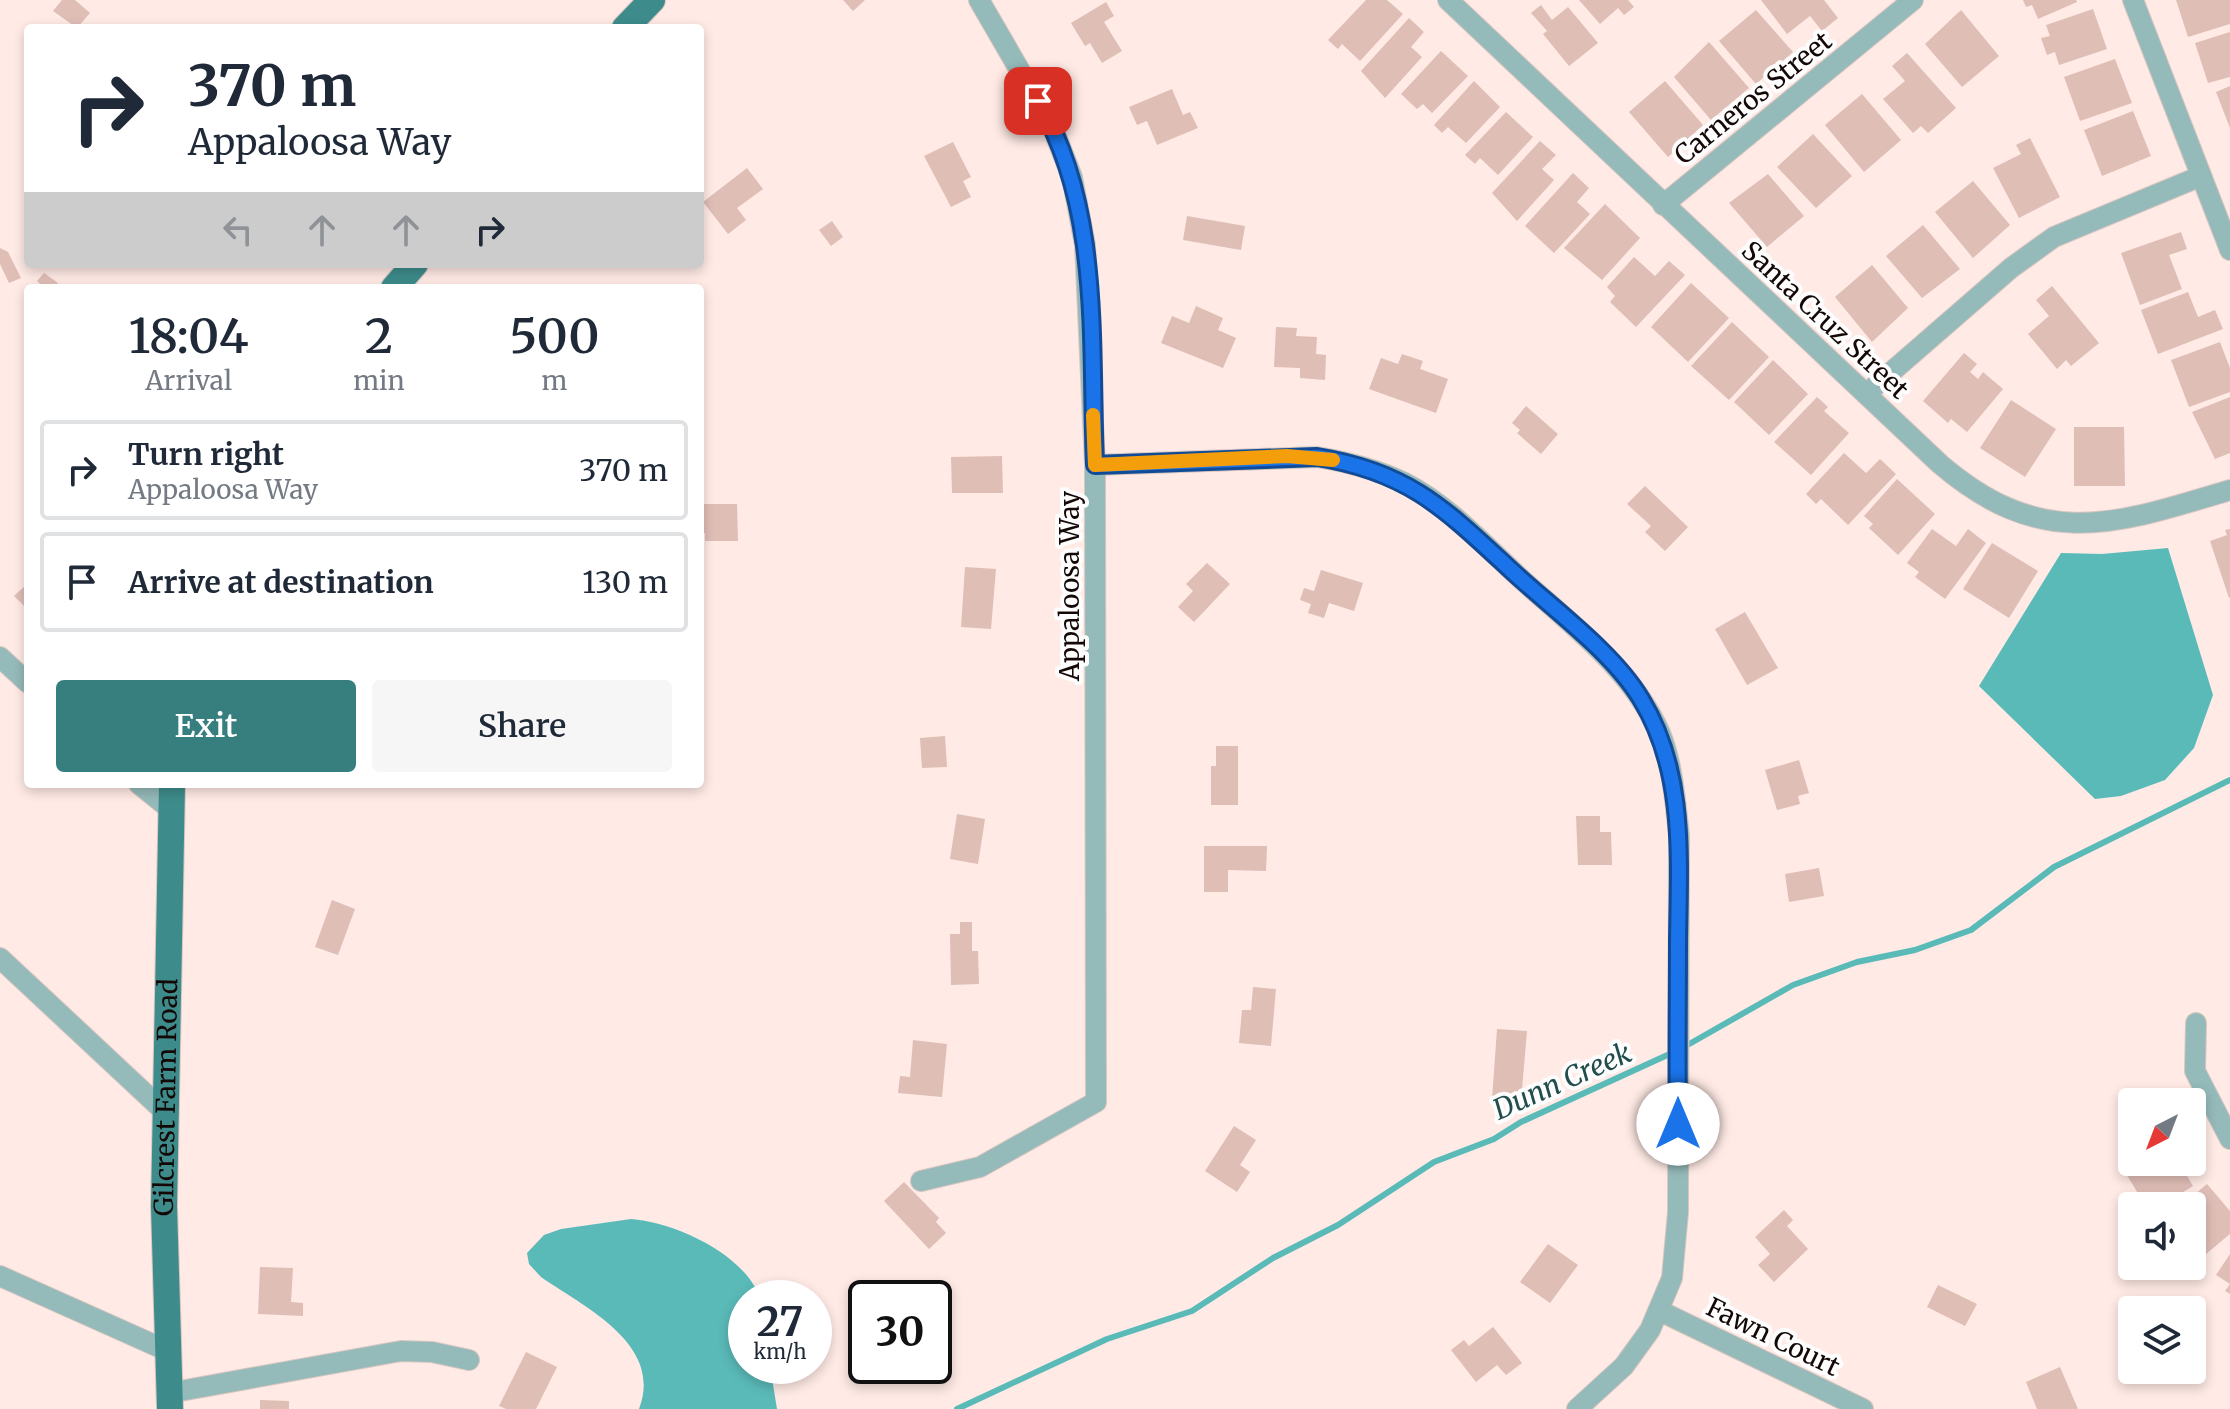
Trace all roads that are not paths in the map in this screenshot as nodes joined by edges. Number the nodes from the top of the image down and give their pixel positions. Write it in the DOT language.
graph roads {
  1 [pos="652,0"];
  2 [pos="979,0"];
  3 [pos="1913,0"];
  4 [pos="2133,0"];
  5 [pos="1462,4"];
  6 [pos="629,24"];
  7 [pos="2201,176"];
  8 [pos="1663,205"];
  9 [pos="2230,250"];
  10 [pos="412,268"];
  11 [pos="398,284"];
  12 [pos="1866,394"];
  13 [pos="1095,465"];
  14 [pos="2230,490"];
  15 [pos="0,657"];
  16 [pos="24,679"];
  17 [pos="149,788"];
  18 [pos="171,797"];
  19 [pos="0,958"];
  20 [pos="2196,1023"];
  21 [pos="167,1114"];
  22 [pos="2230,1139"];
  23 [pos="921,1181"];
  24 [pos="0,1276"];
  25 [pos="1660,1311"];
  26 [pos="170,1352"];
  27 [pos="469,1360"];
  28 [pos="170,1401"];
  29 [pos="1577,1409"];
  30 [pos="1863,1409"];
  1 -- 6 [label="main road"];
  2 -- 13 [label="street, Appaloosa Way"];
  3 -- 8 [label="street, Carneros Street"];
  4 -- 7 [label="street"];
  5 -- 8 [label="street, Santa Cruz Street"];
  7 -- 9 [label="street"];
  7 -- 12 [label="street"];
  8 -- 12 [label="street, Santa Cruz Street"];
  10 -- 11 [label="main road"];
  12 -- 14 [label="street, Santa Cruz Street"];
  13 -- 23 [label="street, Appaloosa Way"];
  13 -- 25 [label="street"];
  15 -- 16 [label="street"];
  17 -- 18 [label="street"];
  18 -- 21 [label="main road, Gilcrest Farm Road"];
  19 -- 21 [label="street"];
  20 -- 22 [label="street"];
  21 -- 26 [label="main road, Gilcrest Farm Road"];
  24 -- 26 [label="street"];
  25 -- 29 [label="street"];
  25 -- 30 [label="street, Fawn Court"];
  26 -- 28 [label="main road, Gilcrest Farm Road"];
  27 -- 28 [label="street"];
}
